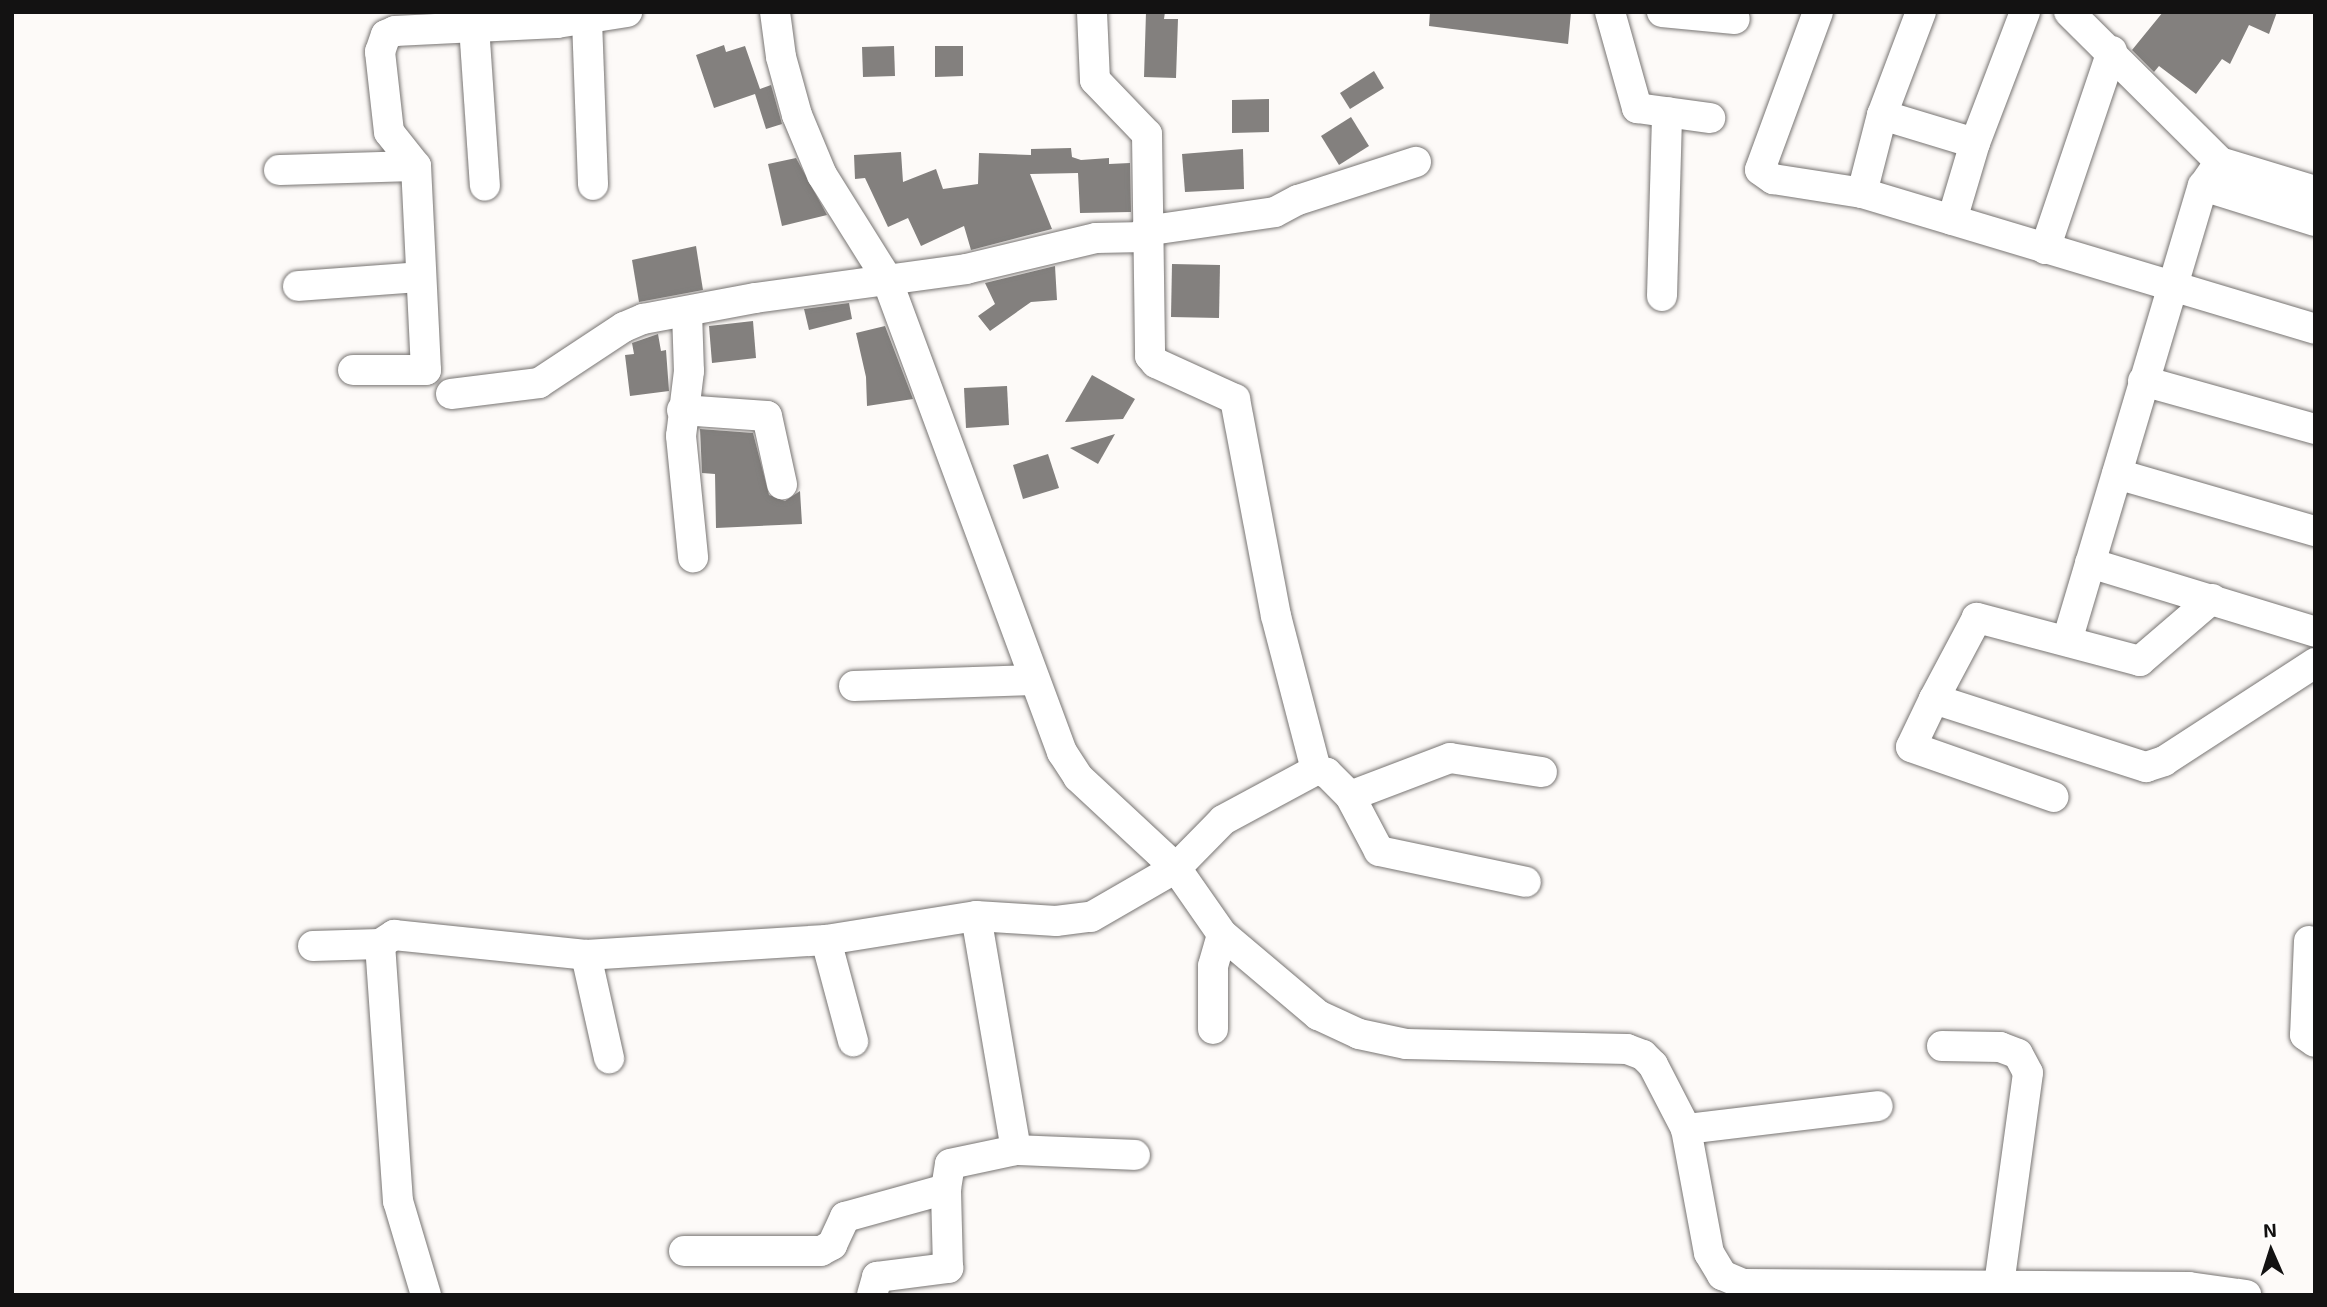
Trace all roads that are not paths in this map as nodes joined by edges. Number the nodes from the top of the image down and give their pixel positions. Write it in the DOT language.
graph roads {
  1 [pos="627,12"];
  2 [pos="775,12"];
  3 [pos="1092,12"];
  4 [pos="1609,12"];
  5 [pos="1662,12"];
  6 [pos="1818,12"];
  7 [pos="1921,12"];
  8 [pos="2025,12"];
  9 [pos="2068,12"];
  10 [pos="1735,19"];
  11 [pos="587,20"];
  12 [pos="474,26"];
  13 [pos="2112,51"];
  14 [pos="1667,112"];
  15 [pos="1882,114"];
  16 [pos="1710,118"];
  17 [pos="1975,143"];
  18 [pos="1416,162"];
  19 [pos="2220,162"];
  20 [pos="416,166"];
  21 [pos="279,170"];
  22 [pos="593,185"];
  23 [pos="485,186"];
  24 [pos="2203,186"];
  25 [pos="2315,191"];
  26 [pos="1862,193"];
  27 [pos="1952,220"];
  28 [pos="2315,221"];
  29 [pos="1145,234"];
  30 [pos="2045,249"];
  31 [pos="421,277"];
  32 [pos="886,277"];
  33 [pos="298,286"];
  34 [pos="2171,287"];
  35 [pos="1662,296"];
  36 [pos="687,312"];
  37 [pos="2315,329"];
  38 [pos="353,370"];
  39 [pos="2143,381"];
  40 [pos="451,394"];
  41 [pos="682,410"];
  42 [pos="2315,429"];
  43 [pos="2117,474"];
  44 [pos="782,484"];
  45 [pos="2315,531"];
  46 [pos="693,557"];
  47 [pos="2090,563"];
  48 [pos="2212,598"];
  49 [pos="2315,632"];
  50 [pos="2067,641"];
  51 [pos="2315,663"];
  52 [pos="1034,680"];
  53 [pos="854,686"];
  54 [pos="1934,699"];
  55 [pos="1316,770"];
  56 [pos="1542,772"];
  57 [pos="1350,796"];
  58 [pos="2054,797"];
  59 [pos="1176,868"];
  60 [pos="1526,882"];
  61 [pos="976,916"];
  62 [pos="1222,933"];
  63 [pos="826,940"];
  64 [pos="2309,941"];
  65 [pos="380,944"];
  66 [pos="313,946"];
  67 [pos="586,955"];
  68 [pos="1213,1029"];
  69 [pos="853,1041"];
  70 [pos="2315,1042"];
  71 [pos="1942,1046"];
  72 [pos="609,1058"];
  73 [pos="1878,1105"];
  74 [pos="1686,1129"];
  75 [pos="1016,1150"];
  76 [pos="1135,1155"];
  77 [pos="946,1189"];
  78 [pos="684,1251"];
  79 [pos="1743,1284"];
  80 [pos="1999,1286"];
  81 [pos="426,1295"];
  82 [pos="872,1295"];
  83 [pos="1710,1295"];
  84 [pos="2246,1295"];
  1 -- 11 [label="street"];
  2 -- 32 [label="street"];
  3 -- 29 [label="street"];
  4 -- 14 [label="street"];
  5 -- 10 [label="street"];
  6 -- 26 [label="street"];
  7 -- 15 [label="street"];
  8 -- 17 [label="street"];
  9 -- 13 [label="street"];
  11 -- 12 [label="street"];
  11 -- 22 [label="street"];
  12 -- 20 [label="street"];
  12 -- 23 [label="street"];
  13 -- 19 [label="street"];
  13 -- 30 [label="street"];
  14 -- 16 [label="street"];
  14 -- 35 [label="street"];
  15 -- 17 [label="street"];
  15 -- 26 [label="street"];
  17 -- 27 [label="street"];
  18 -- 29 [label="street"];
  19 -- 24 [label="street"];
  19 -- 25 [label="street"];
  20 -- 21 [label="street"];
  20 -- 31 [label="street"];
  24 -- 28 [label="street"];
  24 -- 34 [label="street"];
  26 -- 27 [label="street"];
  27 -- 30 [label="street"];
  29 -- 32 [label="street"];
  29 -- 55 [label="street"];
  30 -- 34 [label="street"];
  31 -- 33 [label="street"];
  31 -- 38 [label="street"];
  32 -- 36 [label="street"];
  32 -- 52 [label="street"];
  34 -- 37 [label="street"];
  34 -- 39 [label="street"];
  36 -- 40 [label="street"];
  36 -- 41 [label="street"];
  39 -- 42 [label="street"];
  39 -- 43 [label="street"];
  41 -- 44 [label="street"];
  41 -- 46 [label="street"];
  43 -- 45 [label="street"];
  43 -- 47 [label="street"];
  47 -- 48 [label="street"];
  47 -- 50 [label="street"];
  48 -- 49 [label="street"];
  48 -- 50 [label="street"];
  50 -- 54 [label="street"];
  51 -- 54 [label="street"];
  52 -- 53 [label="street"];
  52 -- 59 [label="street"];
  54 -- 58 [label="street"];
  55 -- 57 [label="street"];
  55 -- 59 [label="street"];
  56 -- 57 [label="street"];
  57 -- 60 [label="street"];
  59 -- 61 [label="street"];
  59 -- 62 [label="street"];
  61 -- 63 [label="street"];
  61 -- 75 [label="street"];
  62 -- 68 [label="street"];
  62 -- 74 [label="street"];
  63 -- 67 [label="street"];
  63 -- 69 [label="street"];
  64 -- 70 [label="street"];
  65 -- 66 [label="street"];
  65 -- 67 [label="street"];
  65 -- 81 [label="street"];
  67 -- 72 [label="street"];
  71 -- 80 [label="street"];
  73 -- 74 [label="street"];
  74 -- 79 [label="street"];
  75 -- 76 [label="street"];
  75 -- 77 [label="street"];
  77 -- 78 [label="street"];
  77 -- 82 [label="street"];
  79 -- 80 [label="street"];
  79 -- 83 [label="street"];
  80 -- 84 [label="street"];
}
